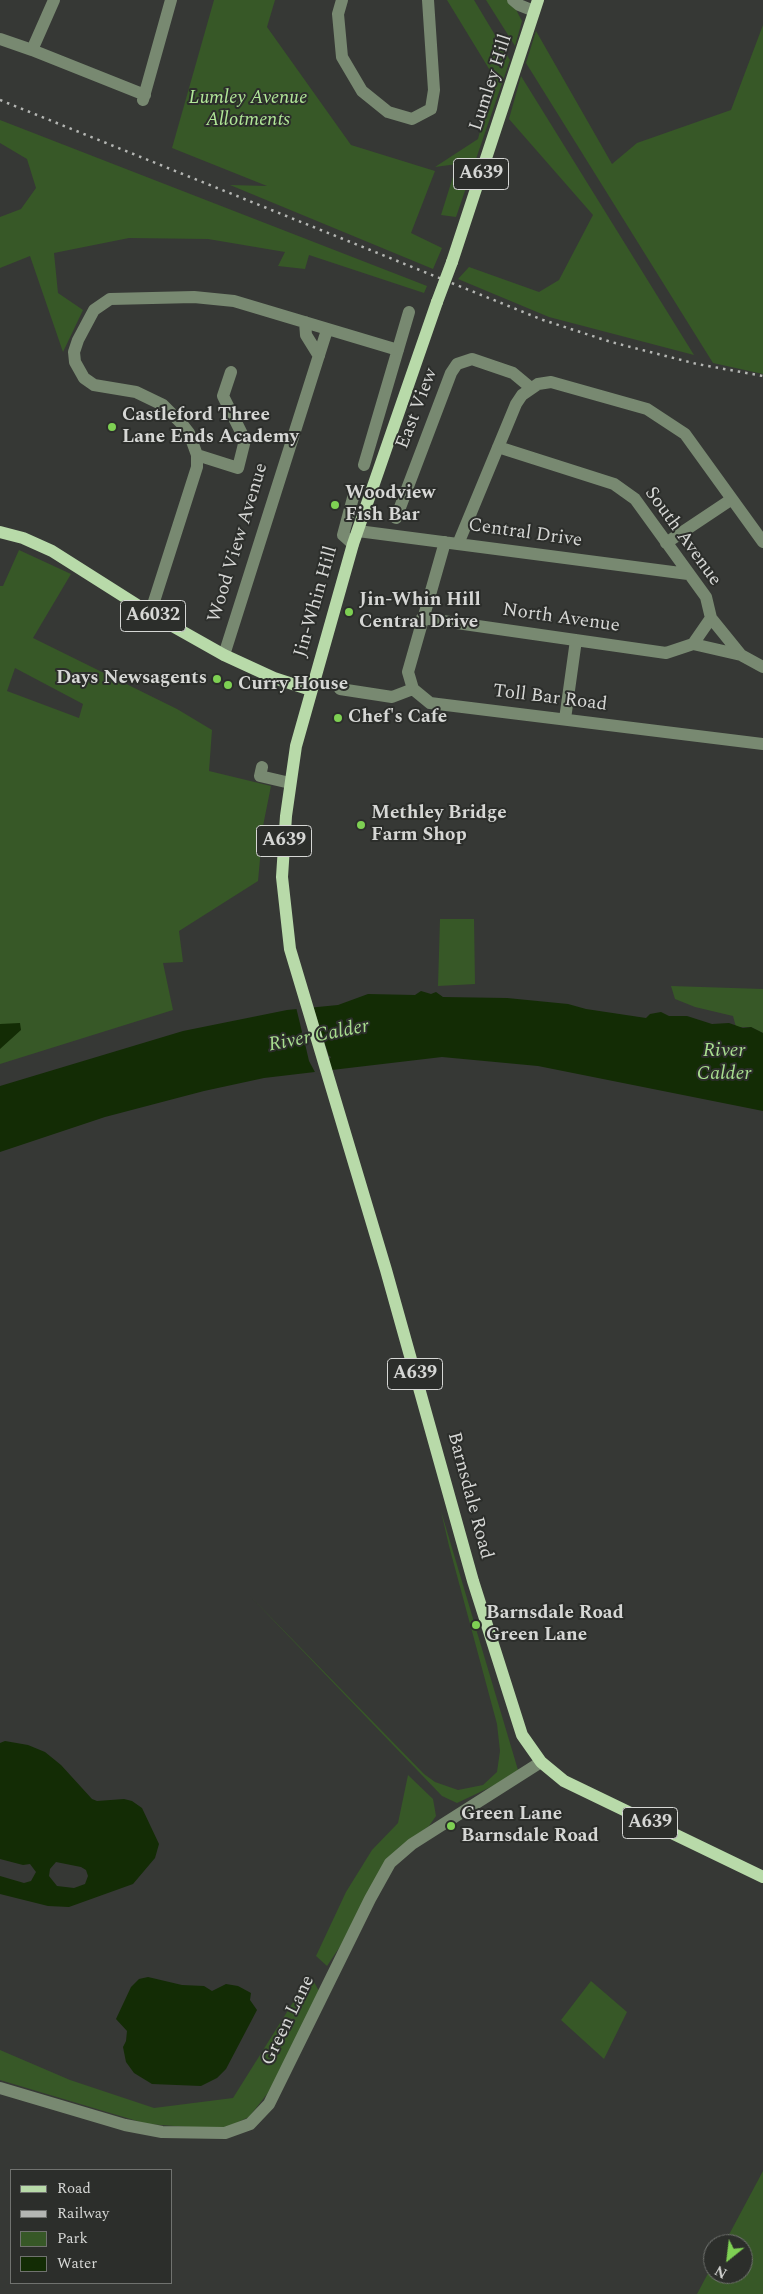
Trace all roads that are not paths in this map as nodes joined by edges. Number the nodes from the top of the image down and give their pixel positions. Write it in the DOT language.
graph roads {
  1 [pos="54,0"];
  2 [pos="171,0"];
  3 [pos="342,0"];
  4 [pos="428,0"];
  5 [pos="513,0"];
  6 [pos="536,5"];
  7 [pos="0,38"];
  8 [pos="32,50"];
  9 [pos="452,262"];
  10 [pos="410,312"];
  11 [pos="305,322"];
  12 [pos="327,330"];
  13 [pos="398,350"];
  14 [pos="318,356"];
  15 [pos="231,372"];
  16 [pos="531,388"];
  17 [pos="498,447"];
  18 [pos="198,455"];
  19 [pos="364,465"];
  20 [pos="354,494"];
  21 [pos="732,499"];
  22 [pos="396,518"];
  23 [pos="358,531"];
  24 [pos="0,532"];
  25 [pos="763,542"];
  26 [pos="452,543"];
  27 [pos="666,543"];
  28 [pos="353,544"];
  29 [pos="688,574"];
  30 [pos="150,614"];
  31 [pos="422,618"];
  32 [pos="711,618"];
  33 [pos="576,640"];
  34 [pos="693,644"];
  35 [pos="224,655"];
  36 [pos="741,655"];
  37 [pos="763,667"];
  38 [pos="340,689"];
  39 [pos="413,689"];
  40 [pos="311,690"];
  41 [pos="565,719"];
  42 [pos="763,744"];
  43 [pos="262,767"];
  44 [pos="290,783"];
  45 [pos="302,993"];
  46 [pos="541,1762"];
  47 [pos="763,1877"];
  48 [pos="0,2088"];
  1 -- 8 [label="street"];
  2 -- 8 [label="street"];
  3 -- 4 [label="street"];
  5 -- 6 [label="street"];
  6 -- 9 [label="main road, Lumley Hill / A639"];
  7 -- 8 [label="street"];
  9 -- 23 [label="main road, Jin-Whin Hill / A639, bridge"];
  10 -- 13 [label="street"];
  11 -- 12 [label="street"];
  11 -- 14 [label="street"];
  11 -- 18 [label="street"];
  12 -- 13 [label="street"];
  12 -- 14 [label="street, Wood View Avenue"];
  13 -- 19 [label="street"];
  14 -- 35 [label="street, Wood View Avenue"];
  15 -- 18 [label="street"];
  16 -- 17 [label="street"];
  16 -- 21 [label="street"];
  16 -- 22 [label="street, East View"];
  17 -- 26 [label="street"];
  17 -- 27 [label="street, South Avenue"];
  18 -- 30 [label="street"];
  20 -- 28 [label="street"];
  21 -- 25 [label="street"];
  21 -- 27 [label="street"];
  23 -- 26 [label="street, Central Drive"];
  23 -- 28 [label="main road, Jin-Whin Hill / A639"];
  24 -- 30 [label="main road, A6032"];
  26 -- 29 [label="street, Central Drive"];
  26 -- 31 [label="street"];
  27 -- 29 [label="street, South Avenue"];
  28 -- 40 [label="main road, Jin-Whin Hill / A639"];
  29 -- 32 [label="street, South Avenue"];
  30 -- 35 [label="main road, A6032"];
  31 -- 33 [label="street, North Avenue"];
  31 -- 39 [label="street"];
  32 -- 34 [label="street, South Avenue"];
  32 -- 36 [label="street"];
  33 -- 34 [label="street, North Avenue"];
  33 -- 41 [label="street"];
  34 -- 36 [label="street"];
  35 -- 40 [label="main road, A6032"];
  36 -- 37 [label="street"];
  38 -- 39 [label="street"];
  39 -- 41 [label="street, Toll Bar Road"];
  40 -- 44 [label="main road, Jin-Whin Hill / A639"];
  41 -- 42 [label="street, Toll Bar Road"];
  43 -- 44 [label="street"];
  44 -- 45 [label="main road, Jin-Whin Hill / A639"];
  45 -- 46 [label="main road, Barnsdale Road / A639"];
  46 -- 47 [label="main road, Barnsdale Road / A639"];
  46 -- 48 [label="street, Green Lane"];
}
